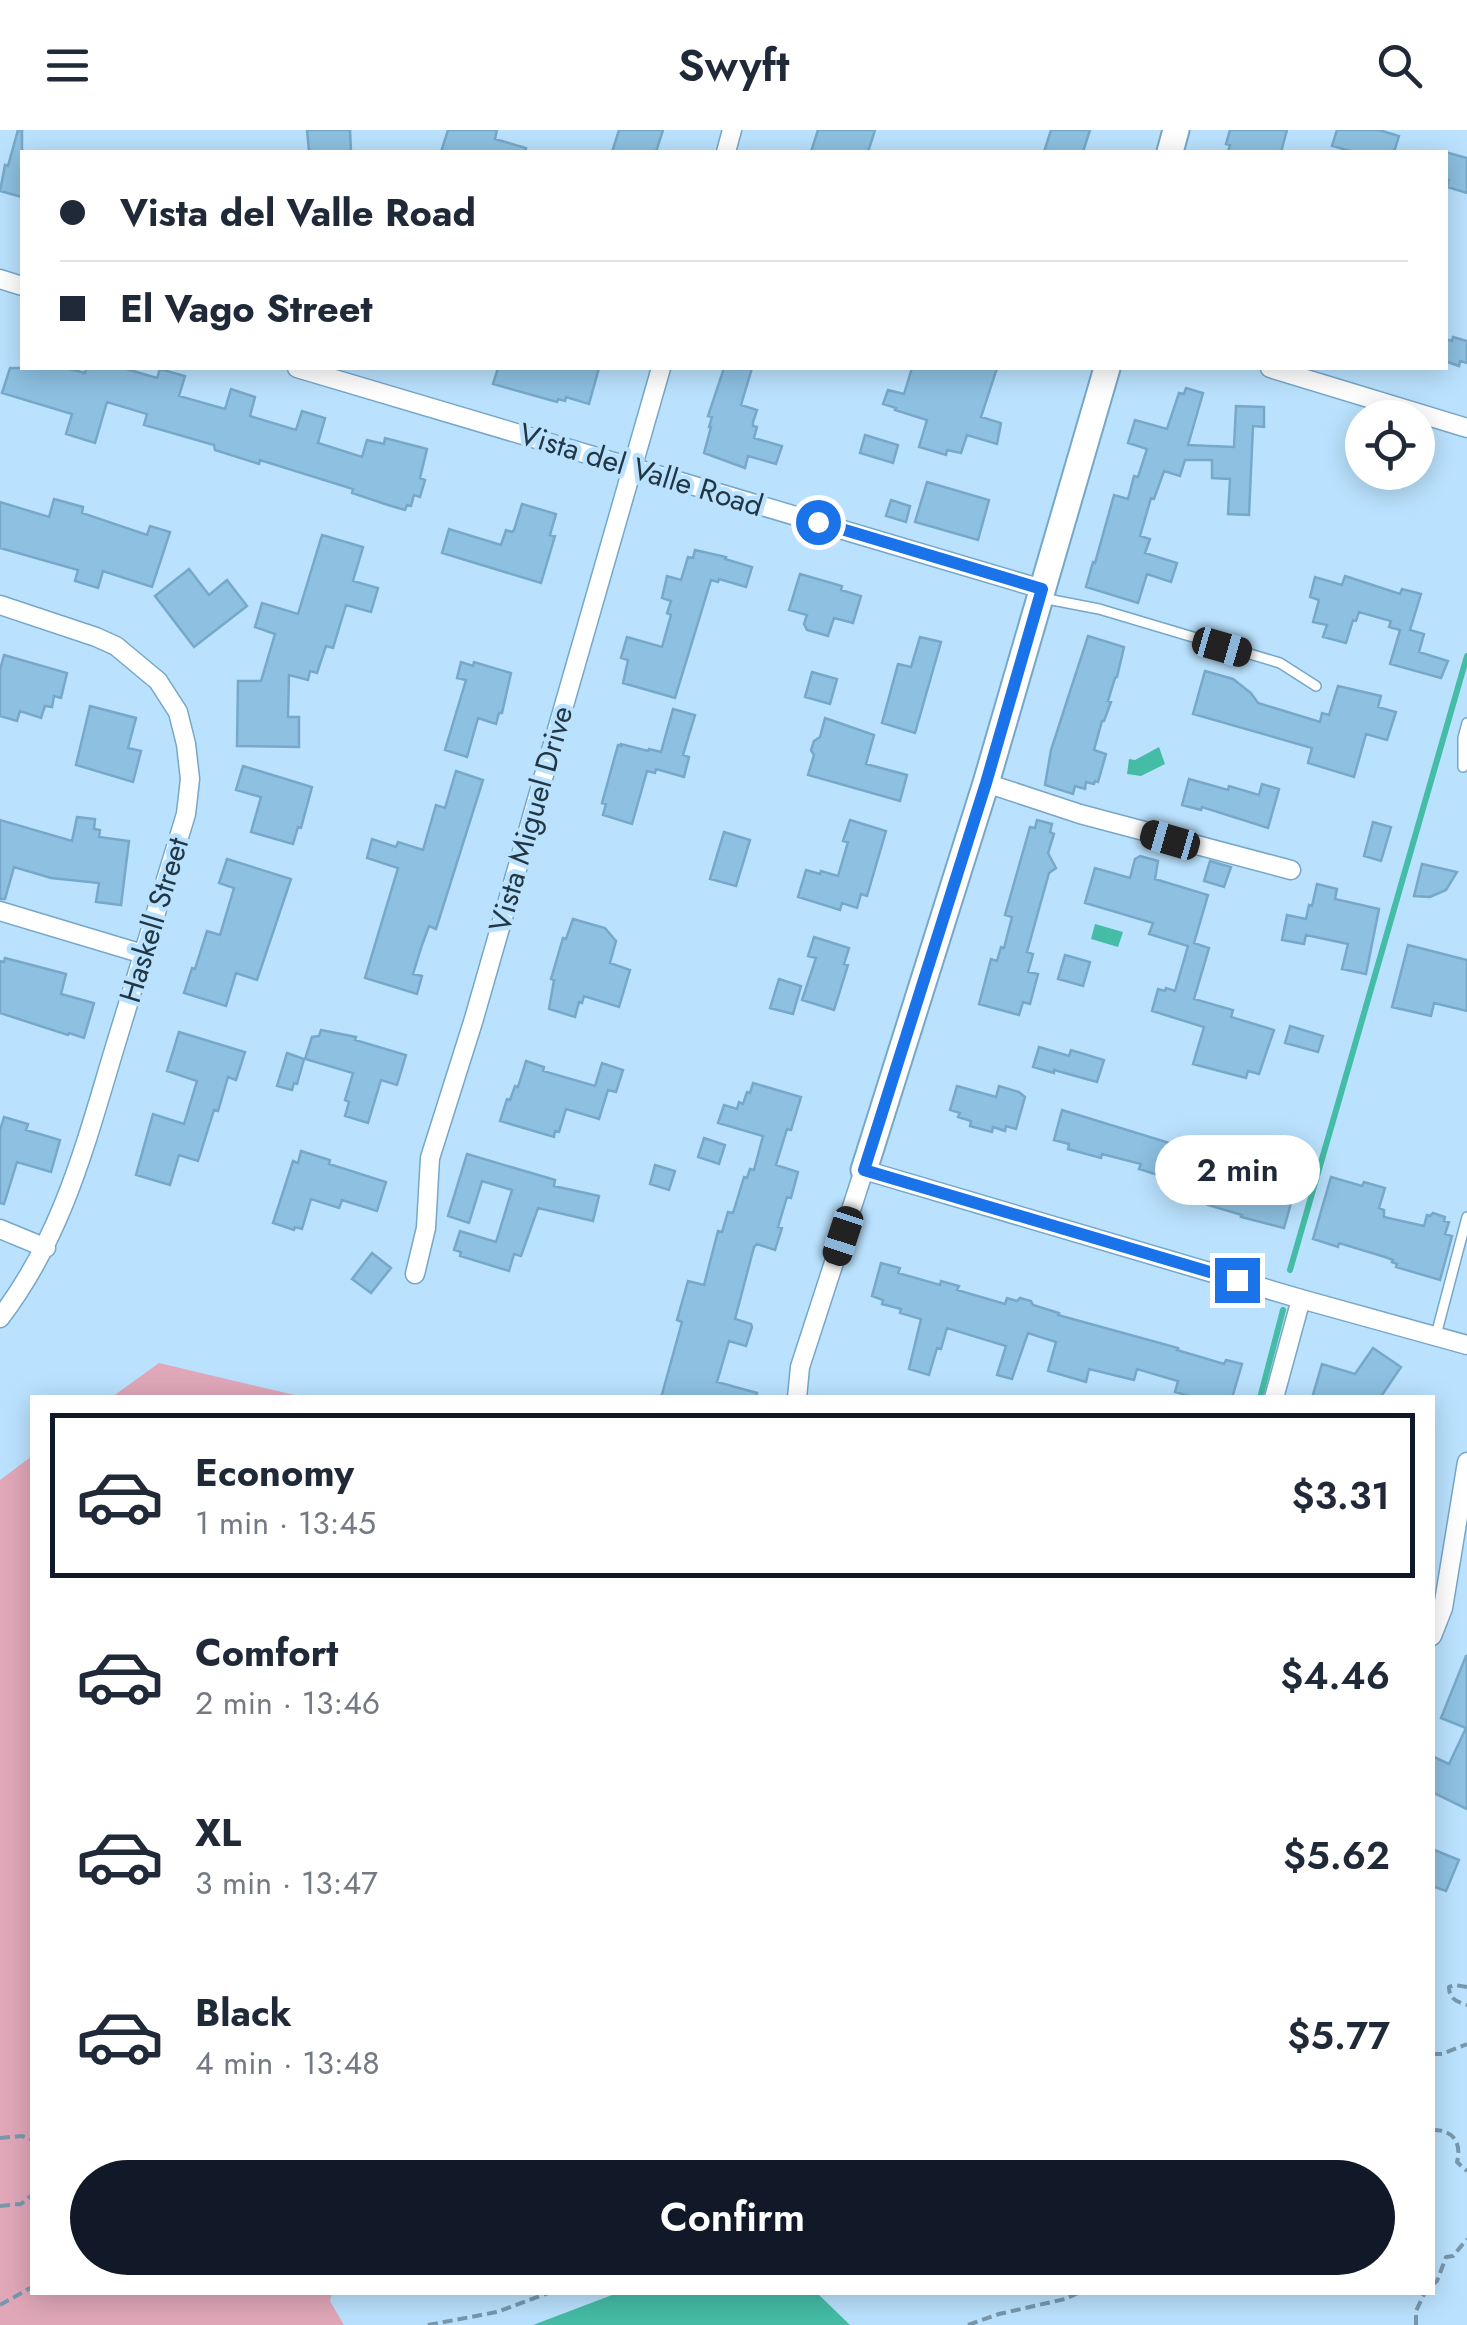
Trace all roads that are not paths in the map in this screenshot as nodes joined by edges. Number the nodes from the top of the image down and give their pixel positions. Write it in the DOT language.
graph roads {
  1 [pos="304,370"];
  2 [pos="660,370"];
  3 [pos="1106,370"];
  4 [pos="1277,370"];
  5 [pos="1467,428"];
  6 [pos="631,467"];
  7 [pos="1041,593"];
  8 [pos="0,605"];
  9 [pos="1316,686"];
  10 [pos="1467,722"];
  11 [pos="1463,767"];
  12 [pos="986,783"];
  13 [pos="1292,870"];
  14 [pos="0,911"];
  15 [pos="143,954"];
  16 [pos="864,1170"];
  17 [pos="1467,1217"];
  18 [pos="0,1229"];
  19 [pos="46,1248"];
  20 [pos="415,1274"];
  21 [pos="1302,1298"];
  22 [pos="0,1318"];
  23 [pos="1436,1335"];
  24 [pos="1467,1345"];
  25 [pos="798,1395"];
  26 [pos="1275,1395"];
  27 [pos="1467,1462"];
  28 [pos="1435,1628"];
  1 -- 6 [label="street, Vista del Valle Road"];
  2 -- 6 [label="street, Vista Miguel Drive"];
  3 -- 7 [label="street"];
  4 -- 5 [label="street"];
  6 -- 7 [label="street, Vista del Valle Road"];
  6 -- 20 [label="street, Vista Miguel Drive"];
  7 -- 9 [label="lane"];
  7 -- 12 [label="street"];
  8 -- 15 [label="street, Haskell Street"];
  10 -- 11 [label="lane"];
  12 -- 13 [label="street"];
  12 -- 16 [label="street"];
  14 -- 15 [label="street"];
  15 -- 19 [label="street, Haskell Street"];
  16 -- 21 [label="street"];
  16 -- 25 [label="street"];
  17 -- 23 [label="lane"];
  18 -- 19 [label="street"];
  19 -- 22 [label="street, Haskell Street"];
  21 -- 23 [label="street"];
  21 -- 26 [label="street"];
  23 -- 24 [label="street"];
  27 -- 28 [label="street"];
}
